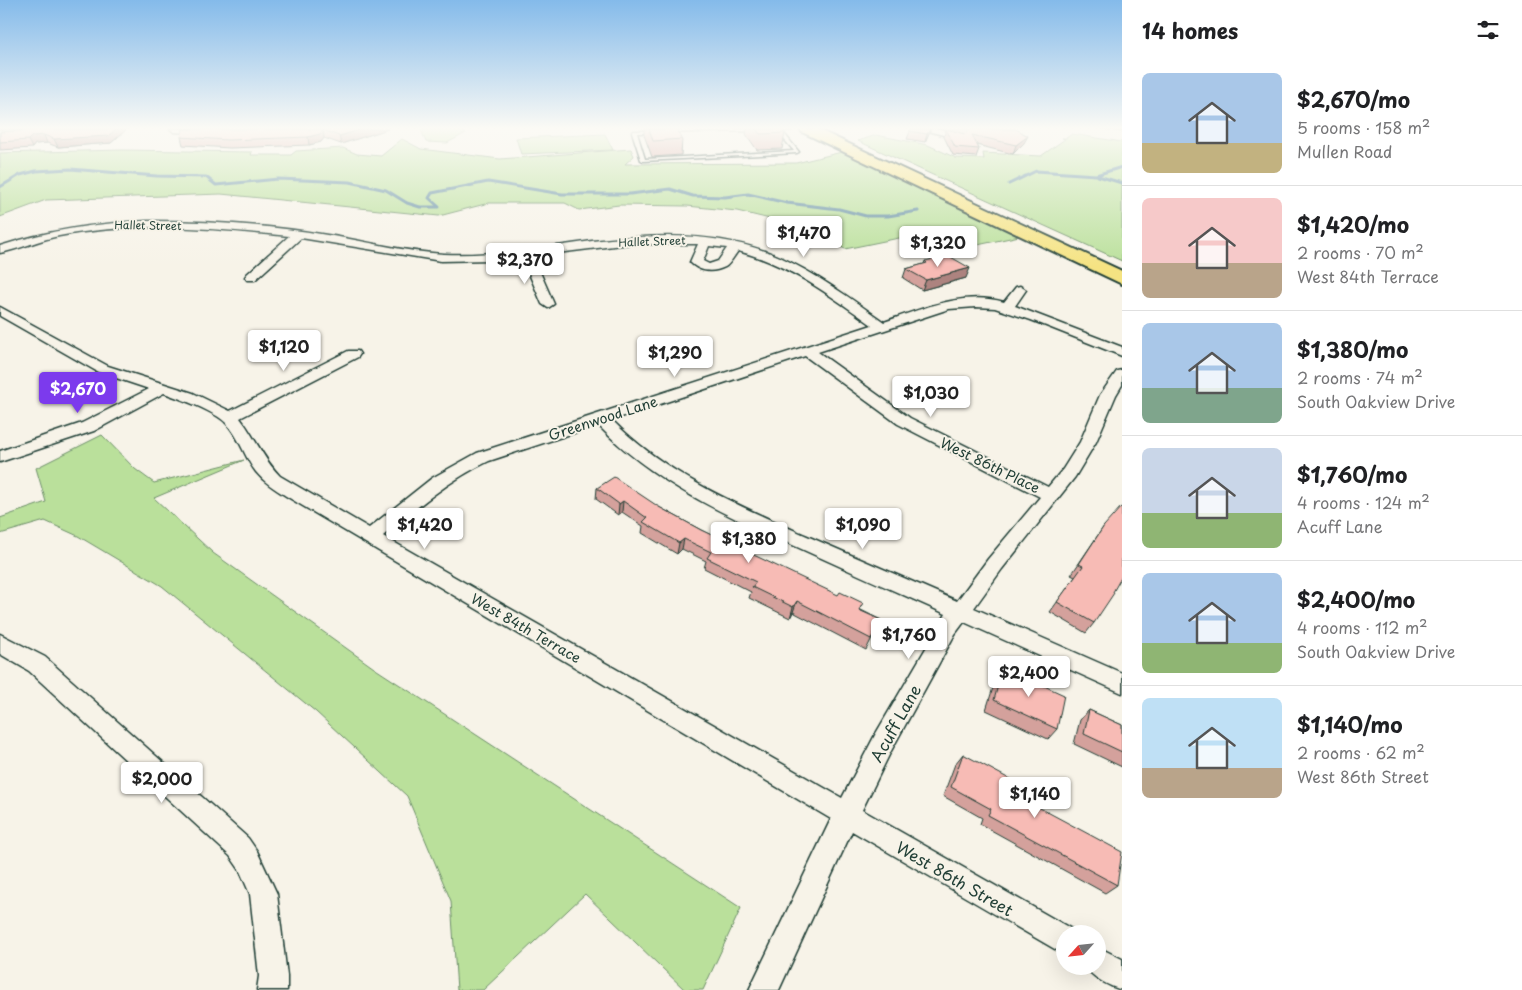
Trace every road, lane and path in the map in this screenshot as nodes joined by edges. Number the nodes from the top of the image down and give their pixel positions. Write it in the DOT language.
graph roads {
  1 [pos="905,175"];
  2 [pos="924,175"];
  3 [pos="298,234"];
  4 [pos="704,241"];
  5 [pos="734,246"];
  6 [pos="0,250"];
  7 [pos="526,254"];
  8 [pos="1122,266"];
  9 [pos="251,277"];
  10 [pos="1122,278"];
  11 [pos="1020,290"];
  12 [pos="548,304"];
  13 [pos="1007,308"];
  14 [pos="0,310"];
  15 [pos="881,326"];
  16 [pos="808,351"];
  17 [pos="1122,352"];
  18 [pos="353,354"];
  19 [pos="1122,374"];
  20 [pos="162,388"];
  21 [pos="230,417"];
  22 [pos="601,418"];
  23 [pos="0,457"];
  24 [pos="1050,495"];
  25 [pos="370,537"];
  26 [pos="960,612"];
  27 [pos="0,642"];
  28 [pos="1122,683"];
  29 [pos="846,815"];
  30 [pos="1056,936"];
  31 [pos="1106,966"];
  32 [pos="1122,976"];
  33 [pos="272,990"];
  34 [pos="764,990"];
  1 -- 10 [label="main road"];
  2 -- 8 [label="main road"];
  3 -- 6 [label="street, Hallet Street"];
  3 -- 7 [label="street, Hallet Street"];
  3 -- 9 [label="street"];
  4 -- 5 [label="street"];
  4 -- 5 [label="street, Hallet Street"];
  4 -- 7 [label="street, Hallet Street"];
  5 -- 15 [label="street"];
  7 -- 12 [label="street"];
  11 -- 13 [label="street"];
  13 -- 15 [label="street, Greenwood Lane"];
  13 -- 17 [label="street, Greenwood Lane"];
  14 -- 20 [label="street, West 84th Terrace"];
  15 -- 16 [label="street, Greenwood Lane"];
  16 -- 22 [label="street, Greenwood Lane"];
  16 -- 24 [label="street, West 86th Place"];
  18 -- 21 [label="street"];
  19 -- 24 [label="street, Acuff Lane"];
  20 -- 21 [label="street, West 84th Terrace"];
  20 -- 23 [label="street"];
  21 -- 25 [label="street, West 84th Terrace"];
  22 -- 25 [label="street, Greenwood Lane"];
  22 -- 26 [label="street"];
  24 -- 26 [label="street, Acuff Lane"];
  25 -- 29 [label="street, West 84th Terrace"];
  26 -- 28 [label="street"];
  26 -- 29 [label="street, Acuff Lane"];
  27 -- 33 [label="street"];
  29 -- 30 [label="street, West 86th Street"];
  29 -- 34 [label="street, Acuff Lane"];
  31 -- 32 [label="street"];
}
